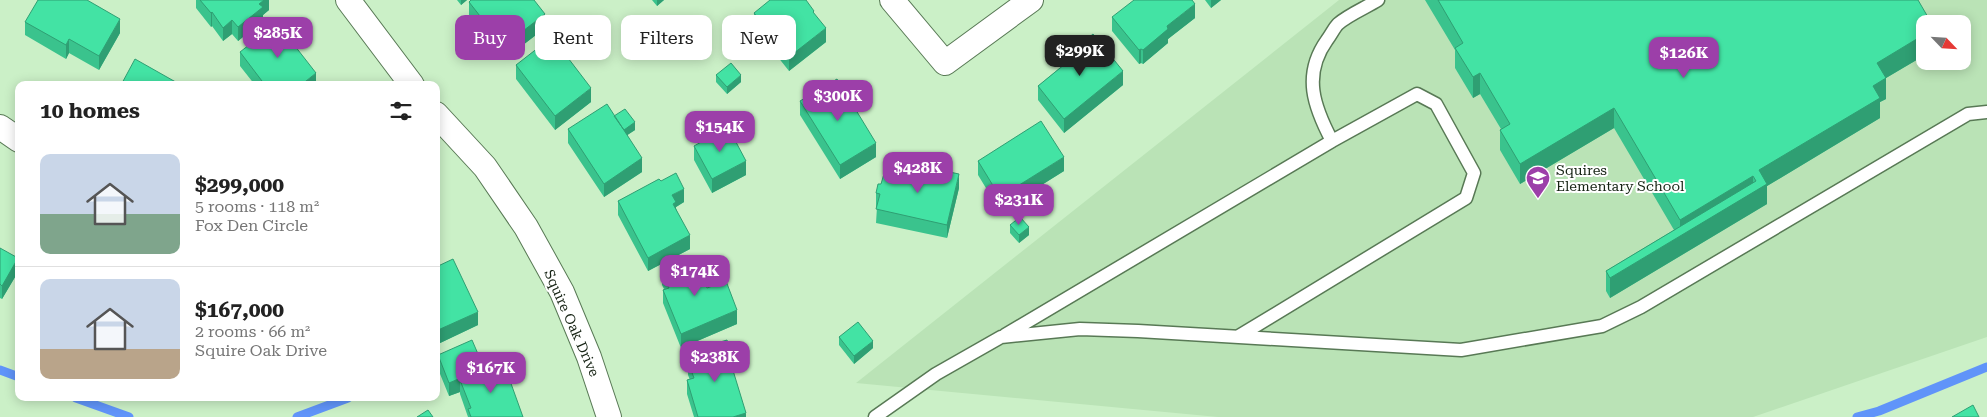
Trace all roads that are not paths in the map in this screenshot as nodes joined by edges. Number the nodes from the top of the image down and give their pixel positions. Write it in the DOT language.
graph roads {
  1 [pos="348,0"];
  2 [pos="892,0"];
  3 [pos="1031,0"];
  4 [pos="1378,0"];
  5 [pos="409,81"];
  6 [pos="1987,112"];
  7 [pos="440,118"];
  8 [pos="0,127"];
  9 [pos="15,137"];
  10 [pos="1332,142"];
  11 [pos="1239,336"];
  12 [pos="1001,337"];
  13 [pos="609,417"];
  14 [pos="875,417"];
  1 -- 5 [label="street"];
  2 -- 3 [label="street"];
  4 -- 10 [label="lane"];
  6 -- 11 [label="lane"];
  7 -- 13 [label="street, Squire Oak Drive"];
  8 -- 9 [label="street"];
  10 -- 11 [label="lane"];
  10 -- 12 [label="lane"];
  11 -- 12 [label="lane"];
  12 -- 14 [label="lane"];
}
